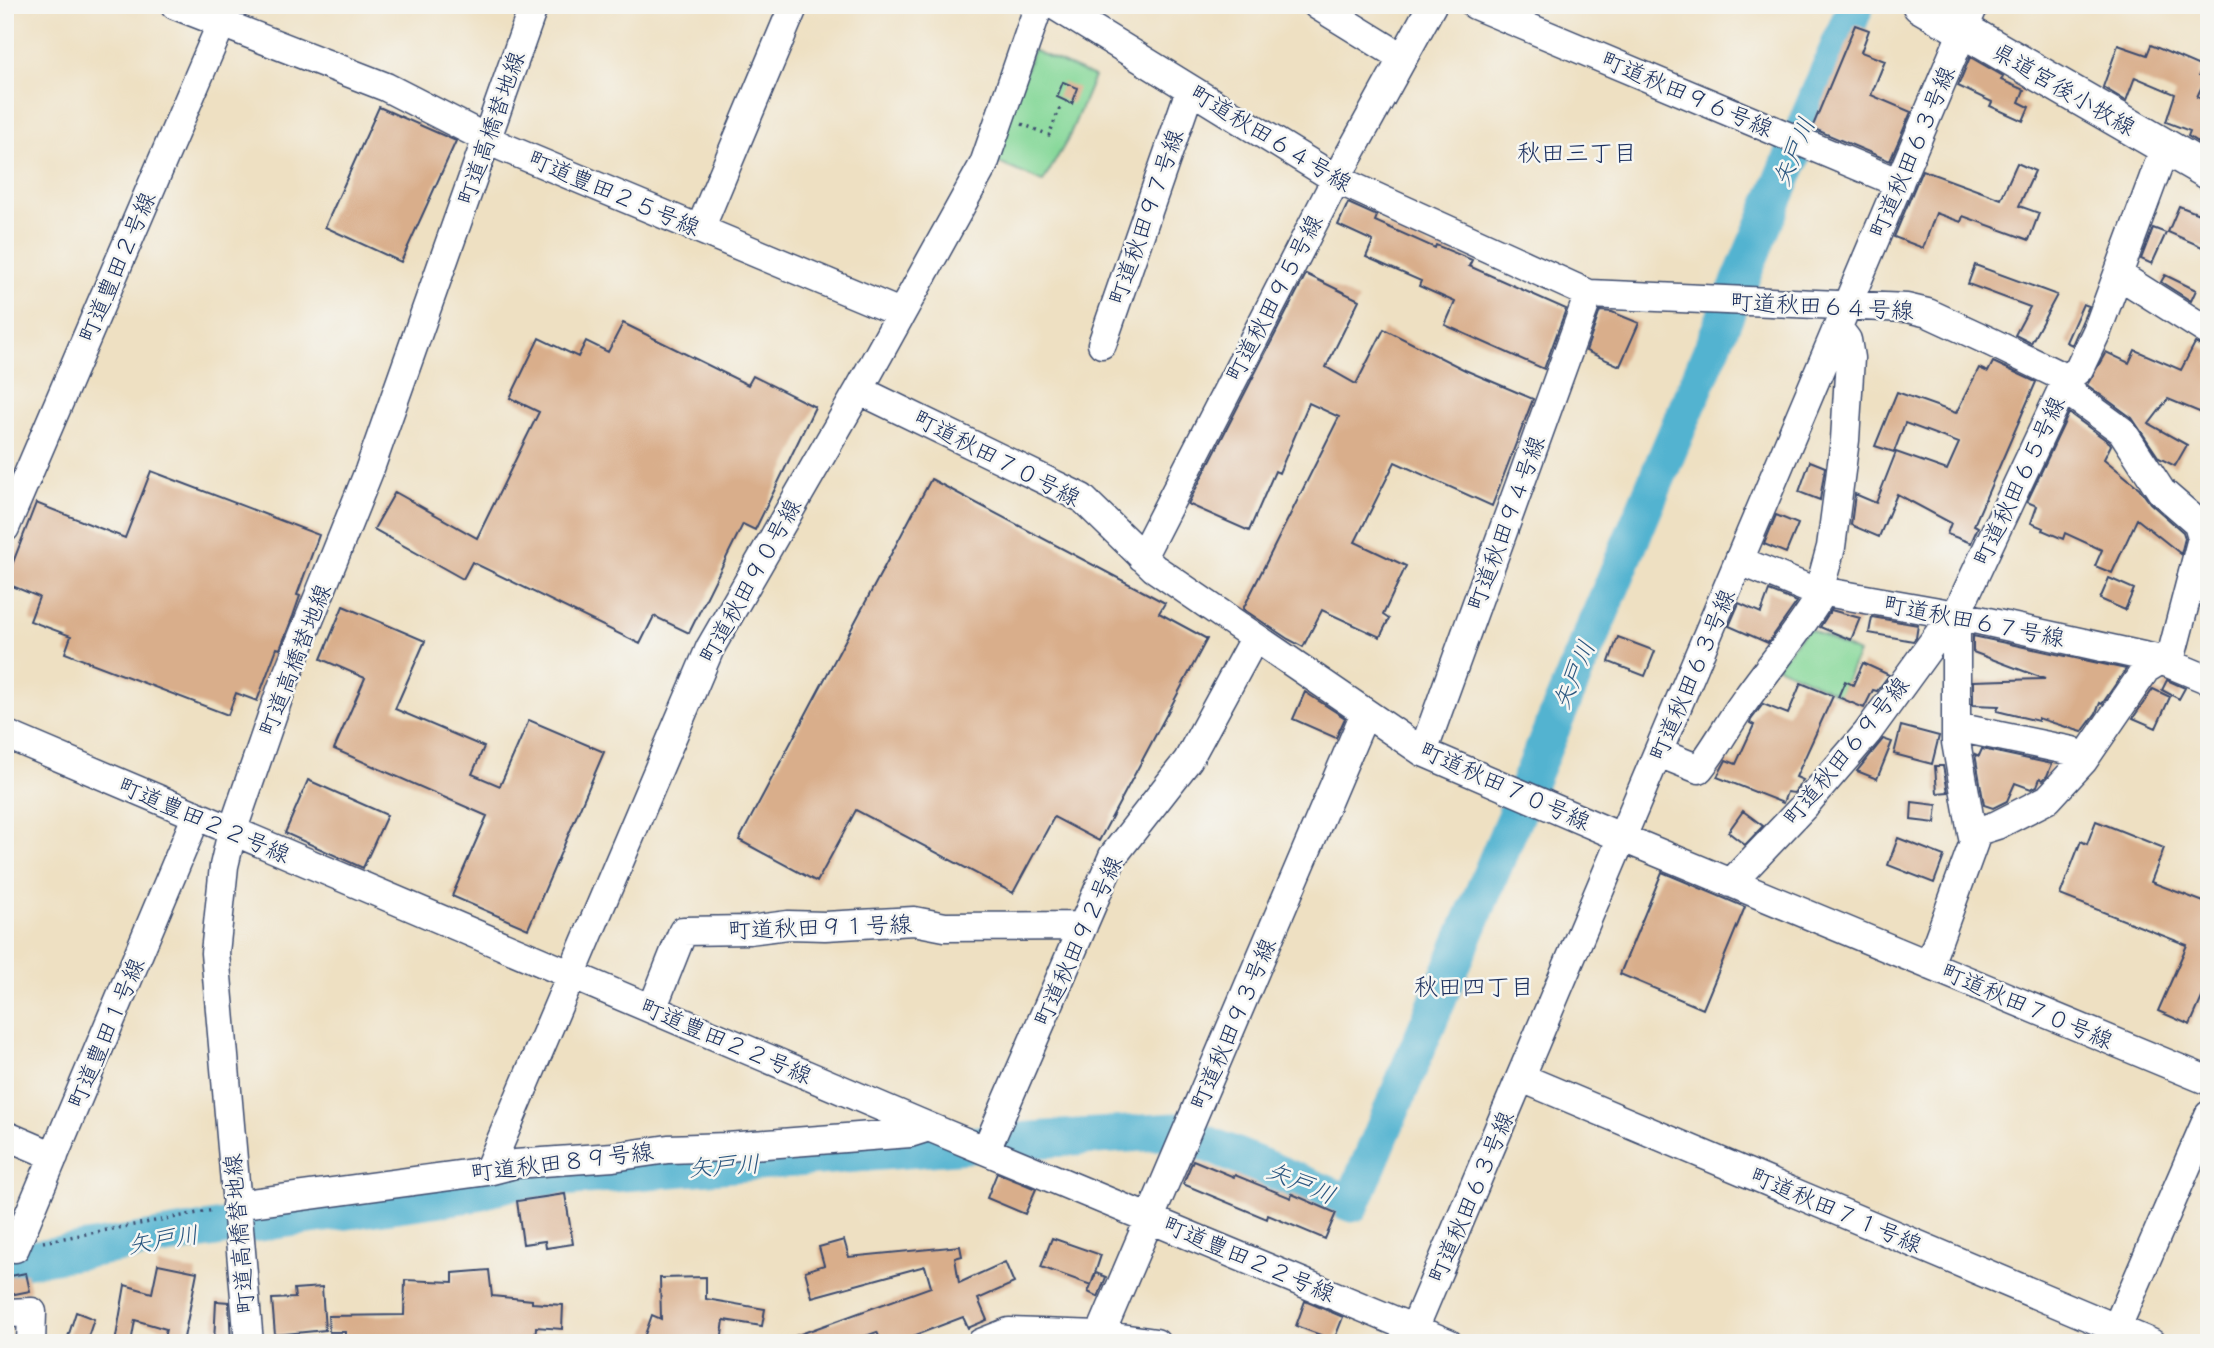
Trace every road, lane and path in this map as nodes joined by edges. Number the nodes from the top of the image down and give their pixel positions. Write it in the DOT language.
graph roads {
  1 [pos="175,5"];
  2 [pos="534,5"];
  3 [pos="794,5"];
  4 [pos="1039,5"];
  5 [pos="1054,5"];
  6 [pos="1432,5"];
  7 [pos="1475,5"];
  8 [pos="1920,5"];
  9 [pos="1321,6"];
  10 [pos="225,14"];
  11 [pos="1968,18"];
  12 [pos="1402,58"];
  13 [pos="1190,90"];
  14 [pos="1061,105"];
  15 [pos="1001,115"];
  16 [pos="489,138"];
  17 [pos="2165,147"];
  18 [pos="2209,172"];
  19 [pos="1336,179"];
  20 [pos="1899,183"];
  21 [pos="700,229"];
  22 [pos="2119,275"];
  23 [pos="1589,294"];
  24 [pos="901,313"];
  25 [pos="1843,317"];
  26 [pos="2209,332"];
  27 [pos="1102,344"];
  28 [pos="2067,379"];
  29 [pos="859,390"];
  30 [pos="5,528"];
  31 [pos="1142,557"];
  32 [pos="1740,561"];
  33 [pos="1821,591"];
  34 [pos="1956,615"];
  35 [pos="1255,637"];
  36 [pos="2161,660"];
  37 [pos="2209,680"];
  38 [pos="1365,713"];
  39 [pos="1956,727"];
  40 [pos="5,734"];
  41 [pos="1423,752"];
  42 [pos="1659,753"];
  43 [pos="2083,761"];
  44 [pos="196,817"];
  45 [pos="232,832"];
  46 [pos="1972,833"];
  47 [pos="1623,838"];
  48 [pos="1731,883"];
  49 [pos="1083,926"];
  50 [pos="1928,965"];
  51 [pos="570,974"];
  52 [pos="652,1009"];
  53 [pos="2209,1081"];
  54 [pos="1519,1083"];
  55 [pos="2209,1115"];
  56 [pos="929,1127"];
  57 [pos="5,1135"];
  58 [pos="986,1150"];
  59 [pos="54,1156"];
  60 [pos="488,1171"];
  61 [pos="236,1205"];
  62 [pos="1150,1218"];
  63 [pos="15,1248"];
  64 [pos="5,1313"];
  65 [pos="1100,1335"];
  66 [pos="1412,1336"];
  67 [pos="2113,1338"];
  68 [pos="31,1343"];
  69 [pos="249,1343"];
  70 [pos="981,1343"];
  71 [pos="1156,1343"];
  72 [pos="1448,1343"];
  73 [pos="2151,1343"];
  1 -- 10 [label="street, 町道豊田２５号線"];
  2 -- 16 [label="street, 町道高橋替地線"];
  3 -- 21 [label="street"];
  4 -- 15 [label="street, 町道秋田９０号線"];
  5 -- 13 [label="street, 町道秋田６４号線"];
  6 -- 12 [label="street, 町道秋田９５号線"];
  7 -- 20 [label="street, 町道秋田９６号線"];
  8 -- 11 [label="main road, 県道宮後小牧線"];
  9 -- 12 [label="street"];
  10 -- 16 [label="street, 町道豊田２５号線"];
  10 -- 30 [label="street, 町道豊田２号線"];
  11 -- 17 [label="main road, 県道宮後小牧線"];
  11 -- 20 [label="street, 町道秋田６３号線"];
  12 -- 19 [label="street, 町道秋田９５号線"];
  13 -- 19 [label="street, 町道秋田６４号線"];
  13 -- 27 [label="street, 町道秋田９７号線"];
  14 -- 15 [label="path"];
  15 -- 24 [label="street, 町道秋田９０号線"];
  16 -- 21 [label="street, 町道豊田２５号線"];
  16 -- 45 [label="street, 町道高橋替地線"];
  17 -- 18 [label="main road, 県道宮後小牧線"];
  17 -- 22 [label="street, 町道秋田６５号線"];
  19 -- 23 [label="street, 町道秋田６４号線"];
  19 -- 31 [label="street, 町道秋田９５号線"];
  20 -- 25 [label="street, 町道秋田６３号線"];
  21 -- 24 [label="street, 町道豊田２５号線"];
  22 -- 26 [label="street"];
  22 -- 28 [label="street, 町道秋田６５号線"];
  23 -- 25 [label="street, 町道秋田６４号線"];
  23 -- 41 [label="street, 町道秋田９４号線"];
  24 -- 29 [label="street, 町道秋田９０号線"];
  25 -- 28 [label="street, 町道秋田６４号線"];
  25 -- 32 [label="street, 町道秋田６３号線"];
  25 -- 33 [label="street"];
  28 -- 34 [label="street, 町道秋田６５号線"];
  28 -- 36 [label="street, 町道秋田６４号線"];
  29 -- 31 [label="street, 町道秋田７０号線"];
  29 -- 51 [label="street, 町道秋田９０号線"];
  31 -- 35 [label="street, 町道秋田７０号線"];
  32 -- 33 [label="street, 町道秋田６７号線"];
  32 -- 42 [label="street, 町道秋田６３号線"];
  33 -- 34 [label="street, 町道秋田６７号線"];
  33 -- 42 [label="street"];
  34 -- 36 [label="street, 町道秋田６７号線"];
  34 -- 39 [label="street, 町道秋田６５号線"];
  34 -- 48 [label="street, 町道秋田６９号線"];
  35 -- 38 [label="street, 町道秋田７０号線"];
  35 -- 49 [label="street, 町道秋田９２号線"];
  36 -- 37 [label="street, 町道秋田６７号線"];
  36 -- 43 [label="street, 町道秋田６４号線"];
  38 -- 41 [label="street, 町道秋田７０号線"];
  38 -- 62 [label="street, 町道秋田９３号線"];
  39 -- 43 [label="street"];
  39 -- 46 [label="street, 町道秋田６５号線"];
  40 -- 44 [label="street, 町道豊田２２号線"];
  41 -- 47 [label="street, 町道秋田７０号線"];
  42 -- 47 [label="street, 町道秋田６３号線"];
  43 -- 46 [label="street, 町道秋田６４号線"];
  44 -- 45 [label="street, 町道豊田２２号線"];
  44 -- 59 [label="street, 町道豊田１号線"];
  45 -- 51 [label="street, 町道豊田２２号線"];
  45 -- 61 [label="street, 町道高橋替地線"];
  46 -- 50 [label="street"];
  47 -- 48 [label="street, 町道秋田７０号線"];
  47 -- 54 [label="street, 町道秋田６３号線"];
  48 -- 50 [label="street, 町道秋田７０号線"];
  49 -- 52 [label="street, 町道秋田９１号線"];
  49 -- 58 [label="street, 町道秋田９２号線"];
  50 -- 53 [label="street, 町道秋田７０号線"];
  51 -- 52 [label="street, 町道豊田２２号線"];
  51 -- 60 [label="street, 町道秋田９０号線"];
  52 -- 56 [label="street, 町道豊田２２号線"];
  54 -- 66 [label="street, 町道秋田６３号線"];
  54 -- 67 [label="street, 町道秋田７１号線"];
  55 -- 67 [label="street"];
  56 -- 58 [label="street, 町道豊田２２号線"];
  56 -- 60 [label="street, 町道秋田８９号線"];
  57 -- 59 [label="street"];
  58 -- 62 [label="street, 町道豊田２２号線"];
  59 -- 63 [label="street, 町道豊田１号線"];
  60 -- 61 [label="street, 町道秋田８９号線"];
  61 -- 63 [label="path"];
  61 -- 69 [label="street, 町道高橋替地線"];
  62 -- 65 [label="street, 町道秋田９３号線"];
  62 -- 66 [label="street, 町道豊田２２号線"];
  64 -- 68 [label="street"];
  65 -- 70 [label="street"];
  65 -- 71 [label="street"];
  66 -- 72 [label="street, 町道豊田２２号線"];
  67 -- 73 [label="street, 町道秋田７１号線"];
}
